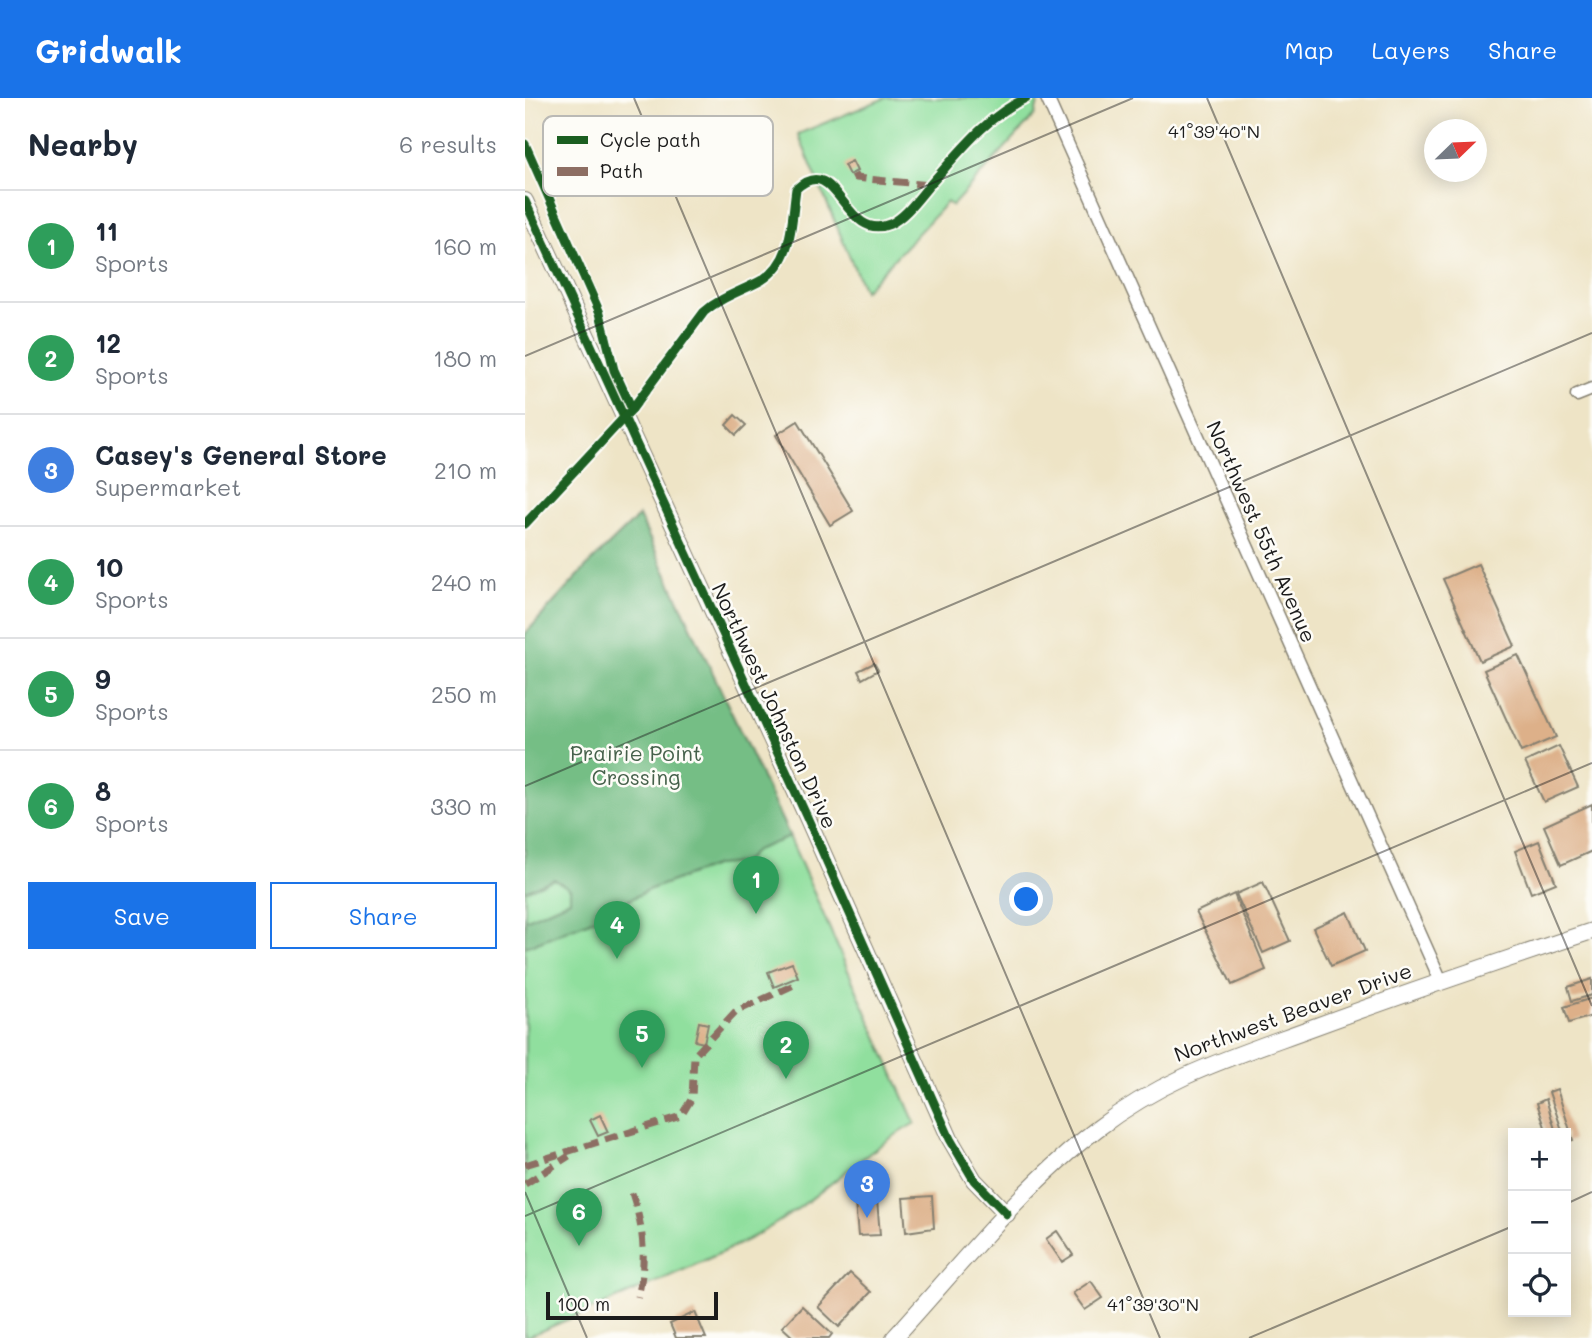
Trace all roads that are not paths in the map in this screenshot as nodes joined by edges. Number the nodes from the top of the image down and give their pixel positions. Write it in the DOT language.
graph roads {
  1 [pos="1047,98"];
  2 [pos="525,201"];
  3 [pos="1592,389"];
  4 [pos="1577,395"];
  5 [pos="1592,931"];
  6 [pos="1441,981"];
  7 [pos="1007,1214"];
  8 [pos="894,1338"];
  1 -- 6 [label="street, Northwest 55th Avenue"];
  2 -- 7 [label="street, Northwest Johnston Drive"];
  3 -- 4 [label="street"];
  5 -- 6 [label="street, Northwest Beaver Drive"];
  6 -- 7 [label="street, Northwest Beaver Drive"];
  7 -- 8 [label="street, Northwest Beaver Drive"];
}
